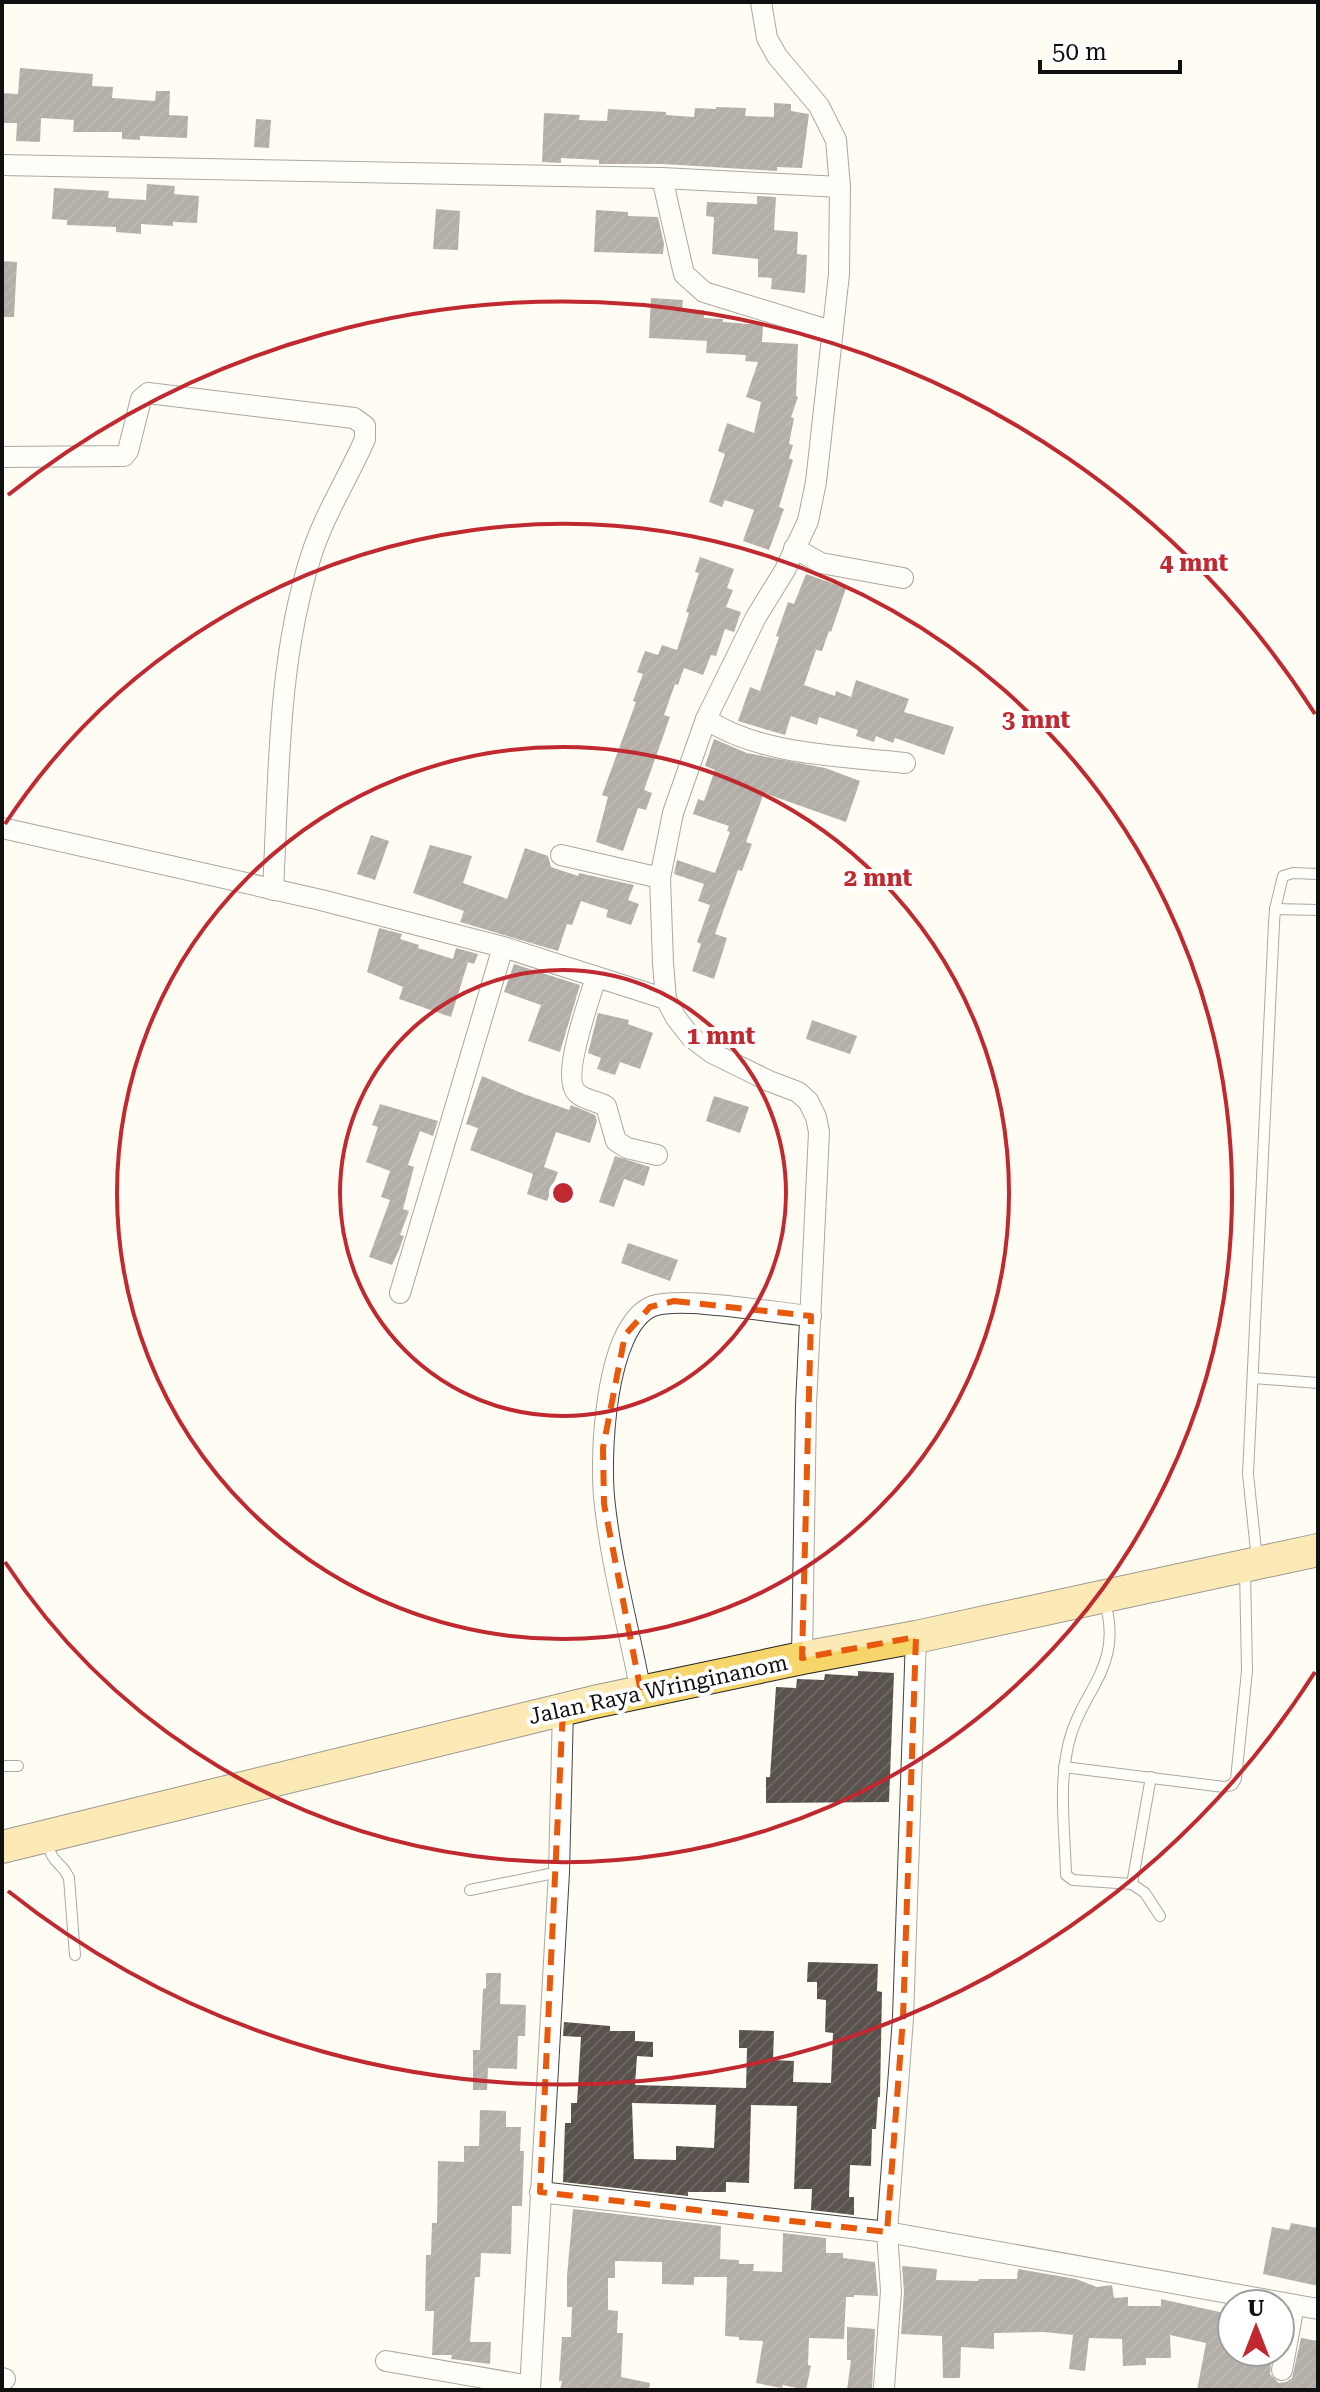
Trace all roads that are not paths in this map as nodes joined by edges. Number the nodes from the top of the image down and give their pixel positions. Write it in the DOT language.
graph roads {
  1 [pos="761,2"];
  2 [pos="2,165"];
  3 [pos="662,178"];
  4 [pos="840,187"];
  5 [pos="831,331"];
  6 [pos="2,457"];
  7 [pos="794,548"];
  8 [pos="903,578"];
  9 [pos="706,719"];
  10 [pos="905,763"];
  11 [pos="2,828"];
  12 [pos="561,855"];
  13 [pos="1318,874"];
  14 [pos="660,878"];
  15 [pos="273,890"];
  16 [pos="1275,909"];
  17 [pos="1318,910"];
  18 [pos="503,947"];
  19 [pos="596,977"];
  20 [pos="666,999"];
  21 [pos="657,1155"];
  22 [pos="400,1293"];
  23 [pos="811,1316"];
  24 [pos="1253,1378"];
  25 [pos="1318,1383"];
  26 [pos="1318,1550"];
  27 [pos="1251,1564"];
  28 [pos="1103,1596"];
  29 [pos="916,1637"];
  30 [pos="802,1658"];
  31 [pos="641,1692"];
  32 [pos="563,1709"];
  33 [pos="2,1766"];
  34 [pos="18,1766"];
  35 [pos="1064,1767"];
  36 [pos="1151,1777"];
  37 [pos="46,1837"];
  38 [pos="2,1847"];
  39 [pos="559,1872"];
  40 [pos="1132,1884"];
  41 [pos="470,1890"];
  42 [pos="1160,1916"];
  43 [pos="75,1955"];
  44 [pos="540,2192"];
  45 [pos="887,2232"];
  46 [pos="1216,2291"];
  47 [pos="1296,2305"];
  48 [pos="1318,2309"];
  49 [pos="386,2361"];
  50 [pos="884,2387"];
  51 [pos="530,2388"];
  1 -- 4 [label="street"];
  2 -- 3 [label="street"];
  3 -- 4 [label="street"];
  3 -- 5 [label="street"];
  4 -- 5 [label="street"];
  5 -- 7 [label="street"];
  6 -- 15 [label="street"];
  7 -- 8 [label="street"];
  7 -- 9 [label="street"];
  9 -- 10 [label="street"];
  9 -- 14 [label="street"];
  11 -- 15 [label="street"];
  12 -- 14 [label="street"];
  13 -- 16 [label="lane"];
  14 -- 20 [label="street"];
  15 -- 18 [label="street"];
  16 -- 17 [label="lane"];
  16 -- 24 [label="lane"];
  18 -- 19 [label="street"];
  18 -- 22 [label="street"];
  19 -- 20 [label="street"];
  19 -- 21 [label="street"];
  20 -- 23 [label="street"];
  23 -- 30 [label="street"];
  23 -- 31 [label="street"];
  24 -- 25 [label="lane"];
  24 -- 27 [label="lane"];
  26 -- 27 [label="main road, Jalan Raya Wringinanom"];
  27 -- 28 [label="main road, Jalan Raya Wringinanom"];
  27 -- 36 [label="lane"];
  28 -- 29 [label="main road, Jalan Raya Wringinanom"];
  28 -- 35 [label="lane"];
  29 -- 30 [label="main road, Jalan Raya Wringinanom"];
  29 -- 45 [label="street"];
  30 -- 31 [label="main road, Jalan Raya Wringinanom"];
  31 -- 32 [label="main road, Jalan Raya Wringinanom"];
  32 -- 37 [label="main road, Jalan Raya Wringinanom"];
  32 -- 39 [label="street"];
  33 -- 34 [label="lane"];
  35 -- 36 [label="lane"];
  35 -- 40 [label="lane"];
  36 -- 40 [label="lane"];
  37 -- 38 [label="main road, Jalan Raya Wringinanom"];
  37 -- 43 [label="lane"];
  39 -- 41 [label="lane"];
  39 -- 44 [label="street"];
  40 -- 42 [label="lane"];
  44 -- 45 [label="street"];
  44 -- 51 [label="street"];
  45 -- 46 [label="street"];
  45 -- 50 [label="street"];
  47 -- 48 [label="street"];
  49 -- 51 [label="street"];
}
